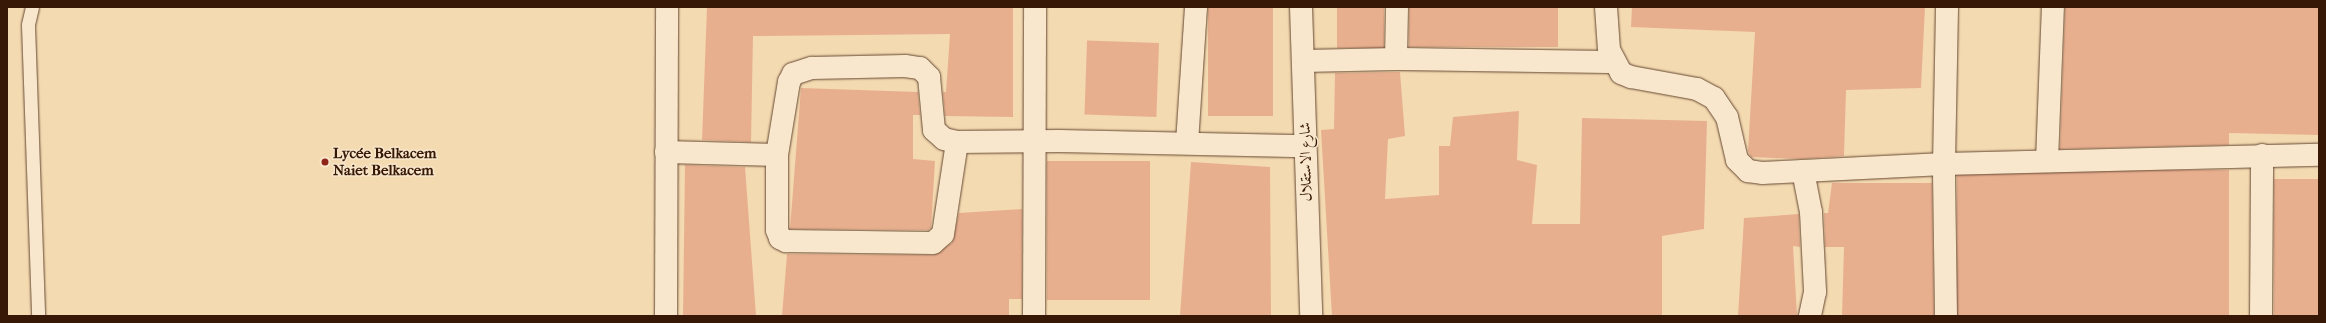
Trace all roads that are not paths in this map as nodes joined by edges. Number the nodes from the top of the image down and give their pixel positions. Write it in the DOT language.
graph roads {
  1 [pos="32,7"];
  2 [pos="667,7"];
  3 [pos="1035,7"];
  4 [pos="1196,7"];
  5 [pos="1301,7"];
  6 [pos="1397,7"];
  7 [pos="1606,7"];
  8 [pos="1947,7"];
  9 [pos="2053,7"];
  10 [pos="1396,59"];
  11 [pos="1304,61"];
  12 [pos="1614,62"];
  13 [pos="1036,141"];
  14 [pos="957,142"];
  15 [pos="1188,143"];
  16 [pos="1305,146"];
  17 [pos="666,152"];
  18 [pos="777,155"];
  19 [pos="2262,155"];
  20 [pos="2319,155"];
  21 [pos="2047,161"];
  22 [pos="1944,164"];
  23 [pos="1803,171"];
  24 [pos="38,316"];
  25 [pos="666,316"];
  26 [pos="1034,316"];
  27 [pos="1311,316"];
  28 [pos="1810,316"];
  29 [pos="1946,316"];
  30 [pos="2261,316"];
  1 -- 24 [label="lane"];
  2 -- 17 [label="street"];
  3 -- 13 [label="street"];
  4 -- 15 [label="street"];
  5 -- 11 [label="street, شارع الاستقلال"];
  6 -- 10 [label="street"];
  7 -- 12 [label="street"];
  8 -- 22 [label="street"];
  9 -- 21 [label="street"];
  10 -- 11 [label="street"];
  10 -- 12 [label="street"];
  11 -- 16 [label="street, شارع الاستقلال"];
  12 -- 23 [label="street"];
  13 -- 14 [label="street"];
  13 -- 15 [label="street"];
  13 -- 26 [label="street"];
  14 -- 18 [label="street"];
  14 -- 18 [label="street"];
  15 -- 16 [label="street"];
  16 -- 27 [label="street, شارع الاستقلال"];
  17 -- 18 [label="street"];
  17 -- 25 [label="street"];
  19 -- 20 [label="street"];
  19 -- 21 [label="street"];
  19 -- 30 [label="street"];
  21 -- 22 [label="street"];
  22 -- 23 [label="street"];
  22 -- 29 [label="street"];
  23 -- 28 [label="street"];
}
